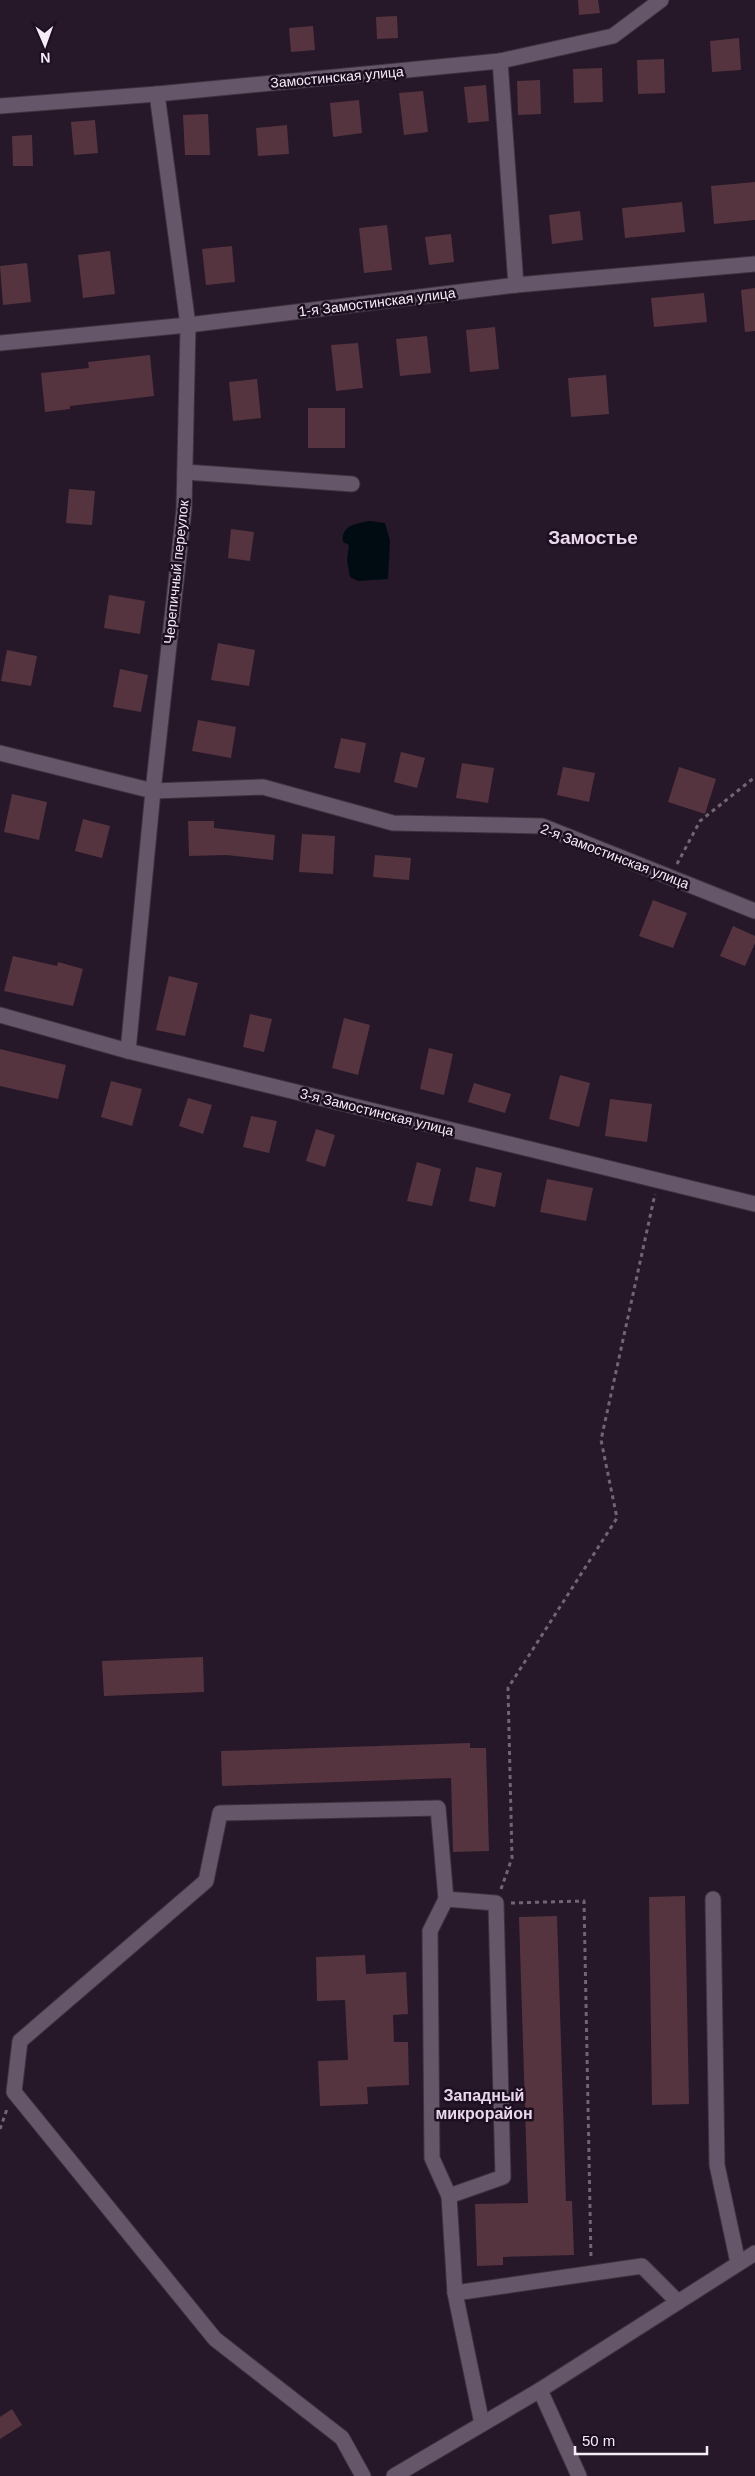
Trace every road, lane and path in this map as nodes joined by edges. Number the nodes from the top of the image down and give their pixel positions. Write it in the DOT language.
graph roads {
  1 [pos="661,0"];
  2 [pos="500,61"];
  3 [pos="157,94"];
  4 [pos="0,106"];
  5 [pos="755,264"];
  6 [pos="516,285"];
  7 [pos="188,325"];
  8 [pos="0,343"];
  9 [pos="185,472"];
  10 [pos="352,484"];
  11 [pos="0,753"];
  12 [pos="755,777"];
  13 [pos="153,791"];
  14 [pos="670,877"];
  15 [pos="755,911"];
  16 [pos="0,1015"];
  17 [pos="128,1051"];
  18 [pos="658,1182"];
  19 [pos="755,1204"];
  20 [pos="446,1899"];
  21 [pos="713,1899"];
  22 [pos="496,1903"];
  23 [pos="450,2196"];
  24 [pos="755,2253"];
  25 [pos="738,2264"];
  26 [pos="591,2273"];
  27 [pos="455,2293"];
  28 [pos="678,2302"];
  29 [pos="540,2390"];
  30 [pos="482,2424"];
  31 [pos="363,2476"];
  32 [pos="394,2476"];
  33 [pos="579,2476"];
  1 -- 2 [label="street, Замостинская улица"];
  2 -- 3 [label="street, Замостинская улица"];
  2 -- 6 [label="street"];
  3 -- 4 [label="street, Замостинская улица"];
  3 -- 7 [label="street, Черепичный переулок"];
  5 -- 6 [label="street, 1-я Замостинская улица"];
  6 -- 7 [label="street, 1-я Замостинская улица"];
  7 -- 8 [label="street, 1-я Замостинская улица"];
  7 -- 9 [label="street, Черепичный переулок"];
  9 -- 10 [label="street"];
  9 -- 13 [label="street, Черепичный переулок"];
  11 -- 13 [label="street, 2-я Замостинская улица"];
  12 -- 14 [label="path"];
  13 -- 14 [label="street, 2-я Замостинская улица"];
  13 -- 17 [label="street, Черепичный переулок"];
  14 -- 15 [label="street, 2-я Замостинская улица"];
  16 -- 17 [label="street, 3-я Замостинская улица"];
  17 -- 18 [label="street, 3-я Замостинская улица"];
  18 -- 19 [label="street, 3-я Замостинская улица"];
  18 -- 22 [label="path"];
  20 -- 22 [label="street"];
  20 -- 23 [label="street"];
  20 -- 31 [label="street"];
  21 -- 25 [label="street"];
  22 -- 23 [label="street"];
  22 -- 26 [label="path"];
  23 -- 27 [label="street"];
  24 -- 25 [label="street"];
  25 -- 28 [label="street"];
  26 -- 27 [label="street"];
  26 -- 28 [label="street"];
  27 -- 30 [label="street"];
  28 -- 29 [label="street"];
  29 -- 30 [label="street"];
  29 -- 33 [label="street"];
  30 -- 32 [label="street"];
}
